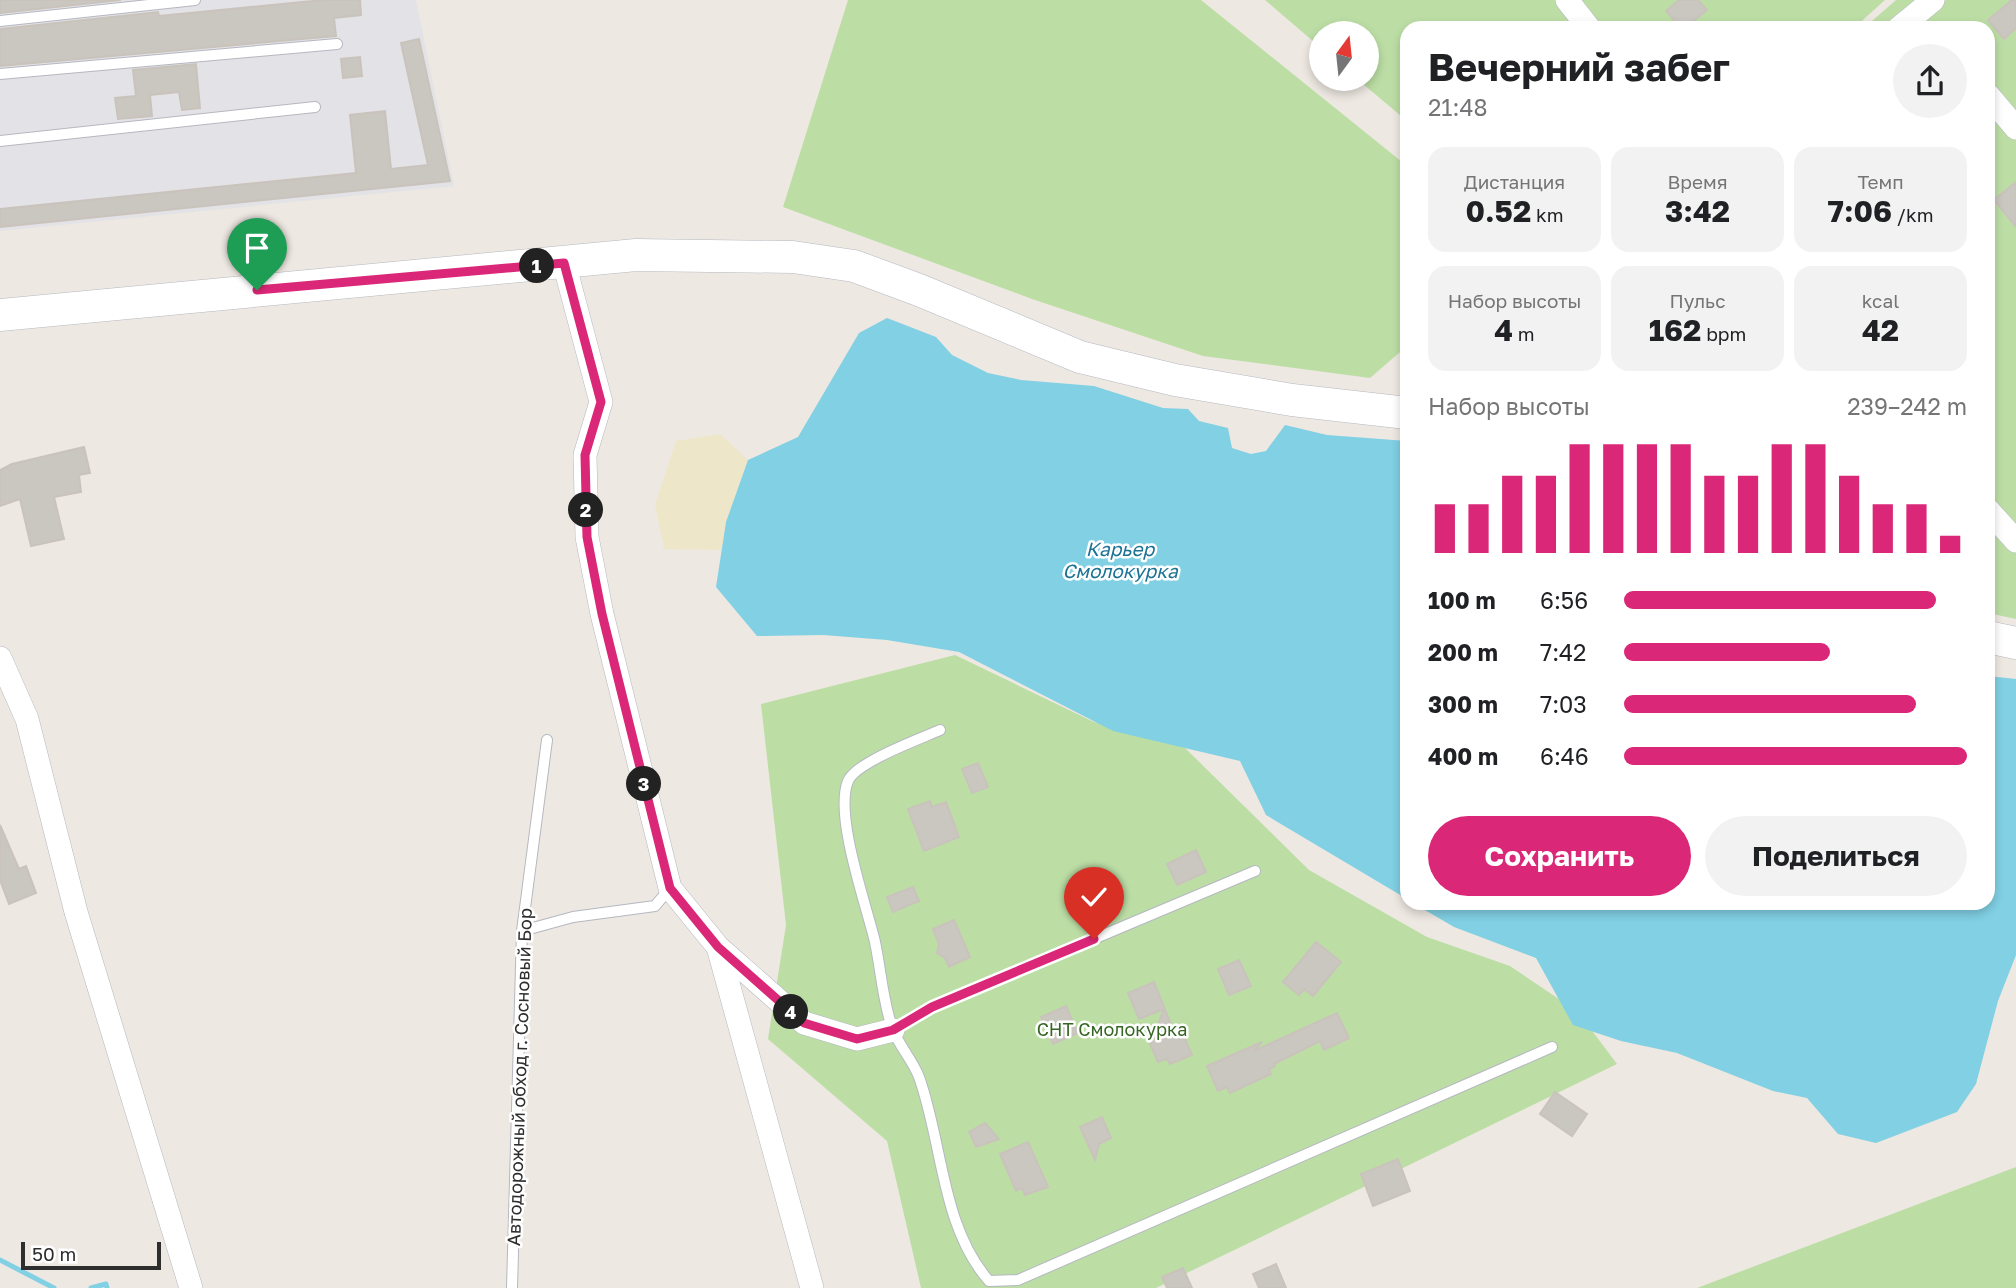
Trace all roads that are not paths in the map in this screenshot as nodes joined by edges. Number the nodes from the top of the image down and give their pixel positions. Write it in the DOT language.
graph roads {
  1 [pos="195,0"];
  2 [pos="1567,0"];
  3 [pos="0,21"];
  4 [pos="1584,21"];
  5 [pos="337,44"];
  6 [pos="0,74"];
  7 [pos="1995,102"];
  8 [pos="315,107"];
  9 [pos="2016,128"];
  10 [pos="0,141"];
  11 [pos="564,263"];
  12 [pos="0,315"];
  13 [pos="1400,411"];
  14 [pos="1995,518"];
  15 [pos="2016,541"];
  16 [pos="1995,638"];
  17 [pos="2016,643"];
  18 [pos="0,658"];
  19 [pos="940,730"];
  20 [pos="547,740"];
  21 [pos="1255,871"];
  22 [pos="670,888"];
  23 [pos="522,931"];
  24 [pos="718,947"];
  25 [pos="893,1030"];
  26 [pos="1552,1046"];
  27 [pos="191,1288"];
  28 [pos="512,1288"];
  29 [pos="812,1288"];
  1 -- 3 [label="lane"];
  2 -- 4 [label="street"];
  5 -- 6 [label="lane"];
  7 -- 9 [label="street"];
  8 -- 10 [label="lane"];
  11 -- 12 [label="street"];
  11 -- 13 [label="street"];
  11 -- 22 [label="street"];
  14 -- 15 [label="street"];
  16 -- 17 [label="street"];
  18 -- 27 [label="street"];
  19 -- 25 [label="lane"];
  20 -- 23 [label="lane, Автодорожный обход г. Сосновый Бор"];
  21 -- 25 [label="lane"];
  22 -- 23 [label="lane"];
  22 -- 24 [label="street"];
  23 -- 28 [label="lane, Автодорожный обход г. Сосновый Бор"];
  24 -- 25 [label="street"];
  24 -- 29 [label="street"];
  25 -- 26 [label="lane"];
}
